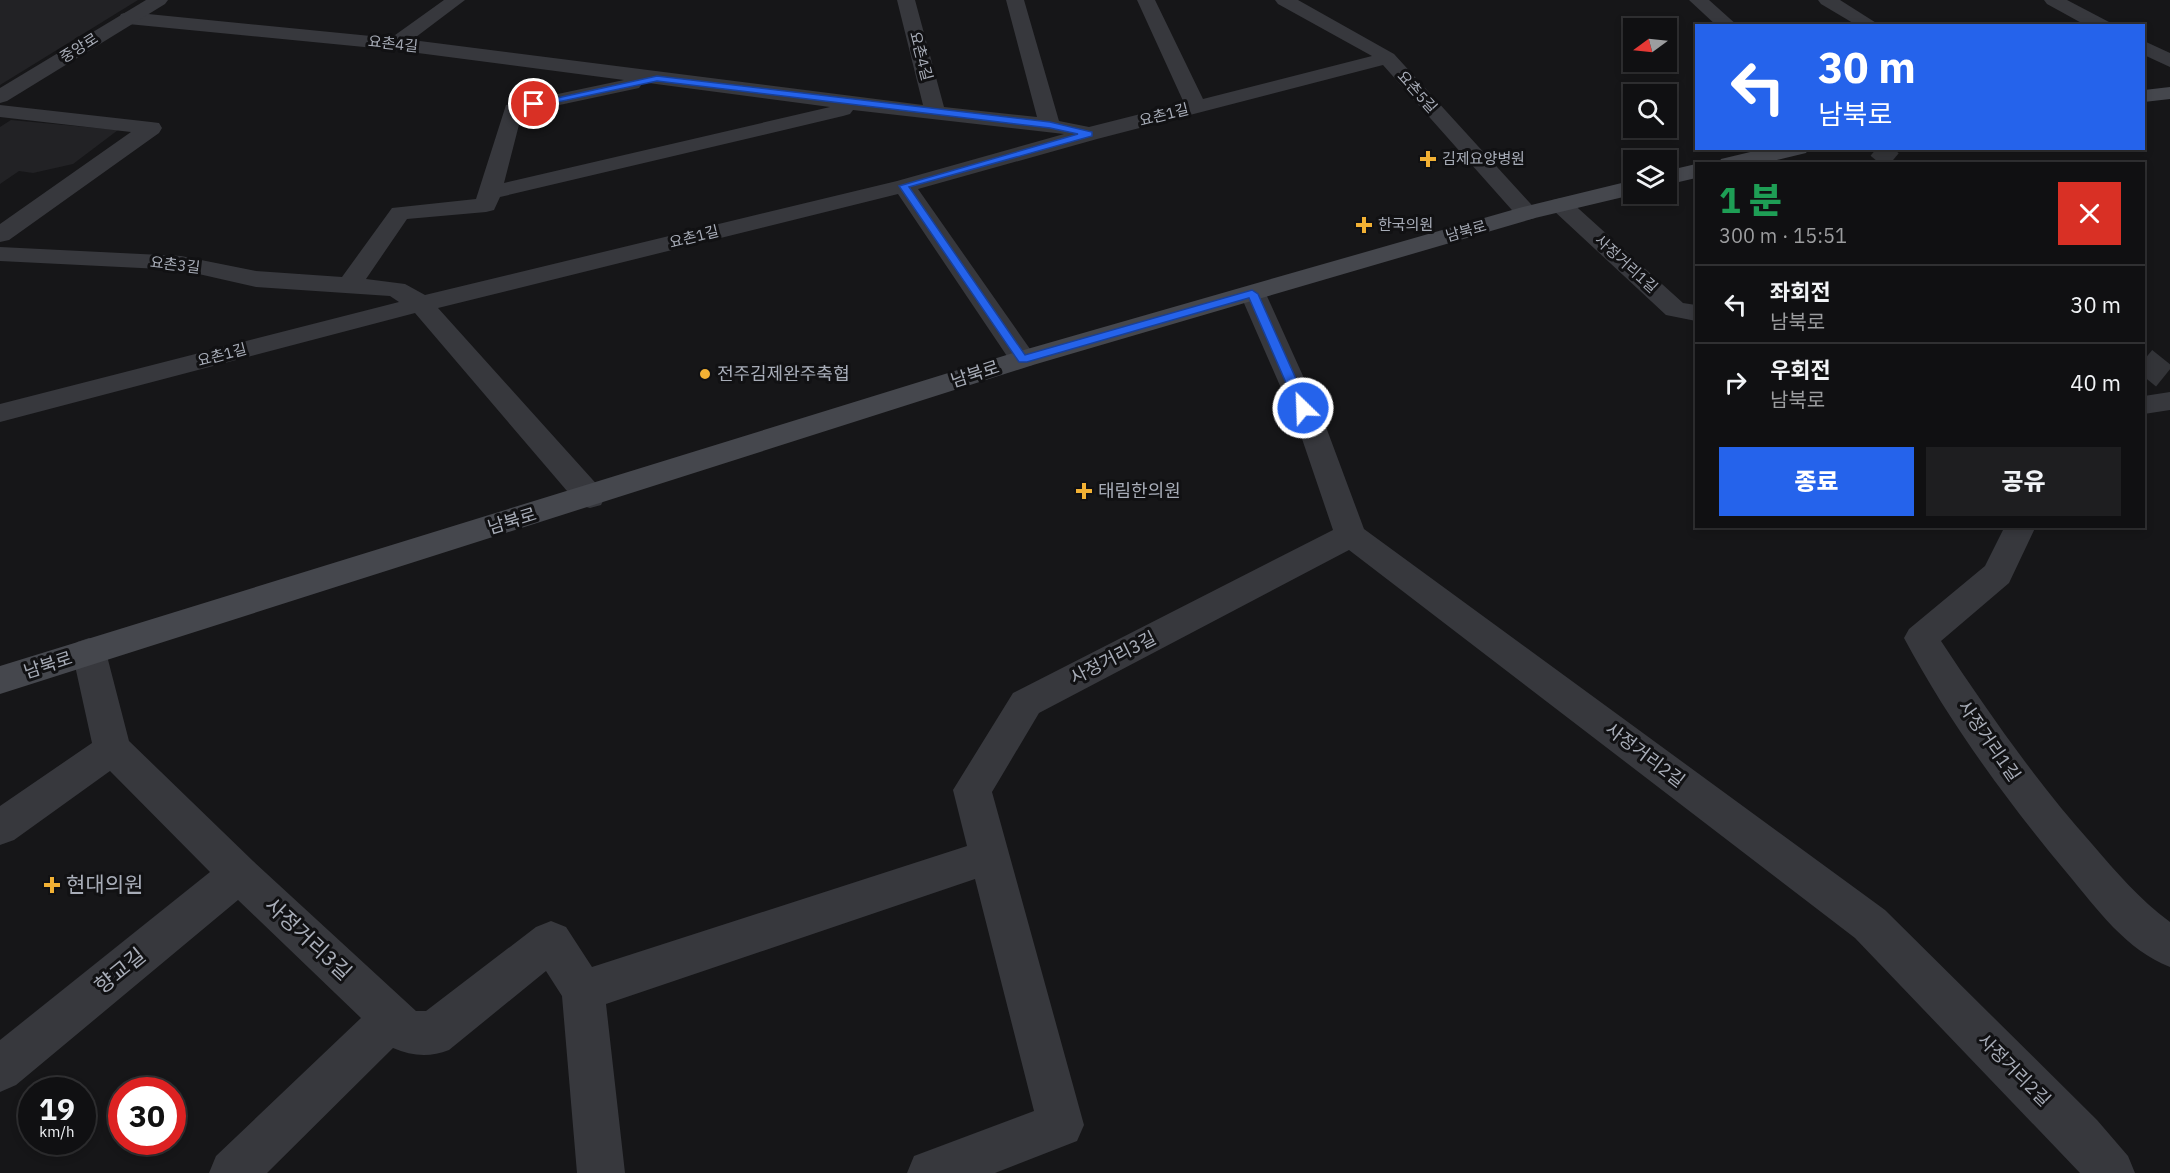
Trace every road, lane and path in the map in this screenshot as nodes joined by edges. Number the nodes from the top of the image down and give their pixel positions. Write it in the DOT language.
graph roads {
  1 [pos="159,0"];
  2 [pos="456,0"];
  3 [pos="906,0"];
  4 [pos="1015,0"];
  5 [pos="1146,0"];
  6 [pos="1284,0"];
  7 [pos="1698,0"];
  8 [pos="1827,0"];
  9 [pos="2053,0"];
  10 [pos="128,18"];
  11 [pos="1727,24"];
  12 [pos="1869,24"];
  13 [pos="2098,24"];
  14 [pos="395,44"];
  15 [pos="2145,48"];
  16 [pos="1387,58"];
  17 [pos="2170,61"];
  18 [pos="657,79"];
  19 [pos="2170,93"];
  20 [pos="2145,96"];
  21 [pos="0,97"];
  22 [pos="866,105"];
  23 [pos="1196,106"];
  24 [pos="0,111"];
  25 [pos="935,111"];
  26 [pos="1050,125"];
  27 [pos="1089,134"];
  28 [pos="1789,150"];
  29 [pos="1738,162"];
  30 [pos="1695,171"];
  31 [pos="1677,175"];
  32 [pos="904,186"];
  33 [pos="1623,190"];
  34 [pos="487,199"];
  35 [pos="1561,205"];
  36 [pos="1527,213"];
  37 [pos="3,229"];
  38 [pos="0,254"];
  39 [pos="349,285"];
  40 [pos="1252,294"];
  41 [pos="421,304"];
  42 [pos="1695,313"];
  43 [pos="1023,359"];
  44 [pos="2170,402"];
  45 [pos="2145,405"];
  46 [pos="0,413"];
  47 [pos="590,497"];
  48 [pos="2020,528"];
  49 [pos="1352,535"];
  50 [pos="89,652"];
  51 [pos="0,680"];
  52 [pos="112,749"];
  53 [pos="0,828"];
  54 [pos="990,856"];
  55 [pos="239,874"];
  56 [pos="2170,947"];
  57 [pos="583,992"];
  58 [pos="392,1018"];
  59 [pos="0,1069"];
  60 [pos="233,1173"];
  61 [pos="601,1173"];
  62 [pos="932,1173"];
  63 [pos="2111,1173"];
  1 -- 10 [label="street, 중앙로"];
  2 -- 14 [label="street"];
  3 -- 25 [label="street, 요촌4길"];
  4 -- 26 [label="street"];
  5 -- 23 [label="street"];
  6 -- 16 [label="street, 요촌5길"];
  7 -- 11 [label="street"];
  8 -- 12 [label="street"];
  9 -- 13 [label="street"];
  10 -- 14 [label="street, 요촌4길"];
  10 -- 21 [label="street, 중앙로"];
  14 -- 18 [label="street, 요촌4길"];
  15 -- 17 [label="street"];
  16 -- 23 [label="street, 요촌1길"];
  16 -- 36 [label="street, 요촌5길"];
  18 -- 22 [label="street, 요촌4길"];
  18 -- 34 [label="street, 요촌4길"];
  19 -- 20 [label="main road"];
  22 -- 25 [label="street, 요촌4길"];
  22 -- 34 [label="street, 요촌4길"];
  23 -- 27 [label="street, 요촌1길"];
  24 -- 37 [label="street"];
  25 -- 26 [label="street, 요촌4길"];
  26 -- 27 [label="street, 요촌4길"];
  27 -- 32 [label="street, 요촌1길"];
  28 -- 29 [label="main road"];
  30 -- 31 [label="main road"];
  32 -- 41 [label="street, 요촌1길"];
  32 -- 43 [label="street, 남북로"];
  33 -- 35 [label="main road, 남북로"];
  34 -- 39 [label="street"];
  35 -- 36 [label="main road, 남북로"];
  35 -- 42 [label="street, 사정거리1길"];
  36 -- 40 [label="main road, 남북로"];
  38 -- 39 [label="street, 요촌3길"];
  39 -- 41 [label="street, 요촌3길"];
  40 -- 43 [label="main road, 남북로"];
  40 -- 49 [label="street"];
  41 -- 46 [label="street, 요촌1길"];
  41 -- 47 [label="street, 요촌3길"];
  43 -- 47 [label="main road, 남북로"];
  44 -- 45 [label="street"];
  47 -- 50 [label="main road, 남북로"];
  48 -- 56 [label="street, 사정거리1길"];
  49 -- 54 [label="street, 사정거리3길"];
  49 -- 63 [label="street, 사정거리2길"];
  50 -- 51 [label="main road, 남북로"];
  50 -- 52 [label="street"];
  52 -- 53 [label="street"];
  52 -- 55 [label="street, 사정거리3길"];
  54 -- 57 [label="street"];
  54 -- 62 [label="street, 사정거리3길"];
  55 -- 58 [label="street, 사정거리3길"];
  55 -- 59 [label="street, 향교길"];
  57 -- 58 [label="street, 사정거리3길"];
  57 -- 61 [label="street, 사정거리3길"];
  58 -- 60 [label="street"];
}
